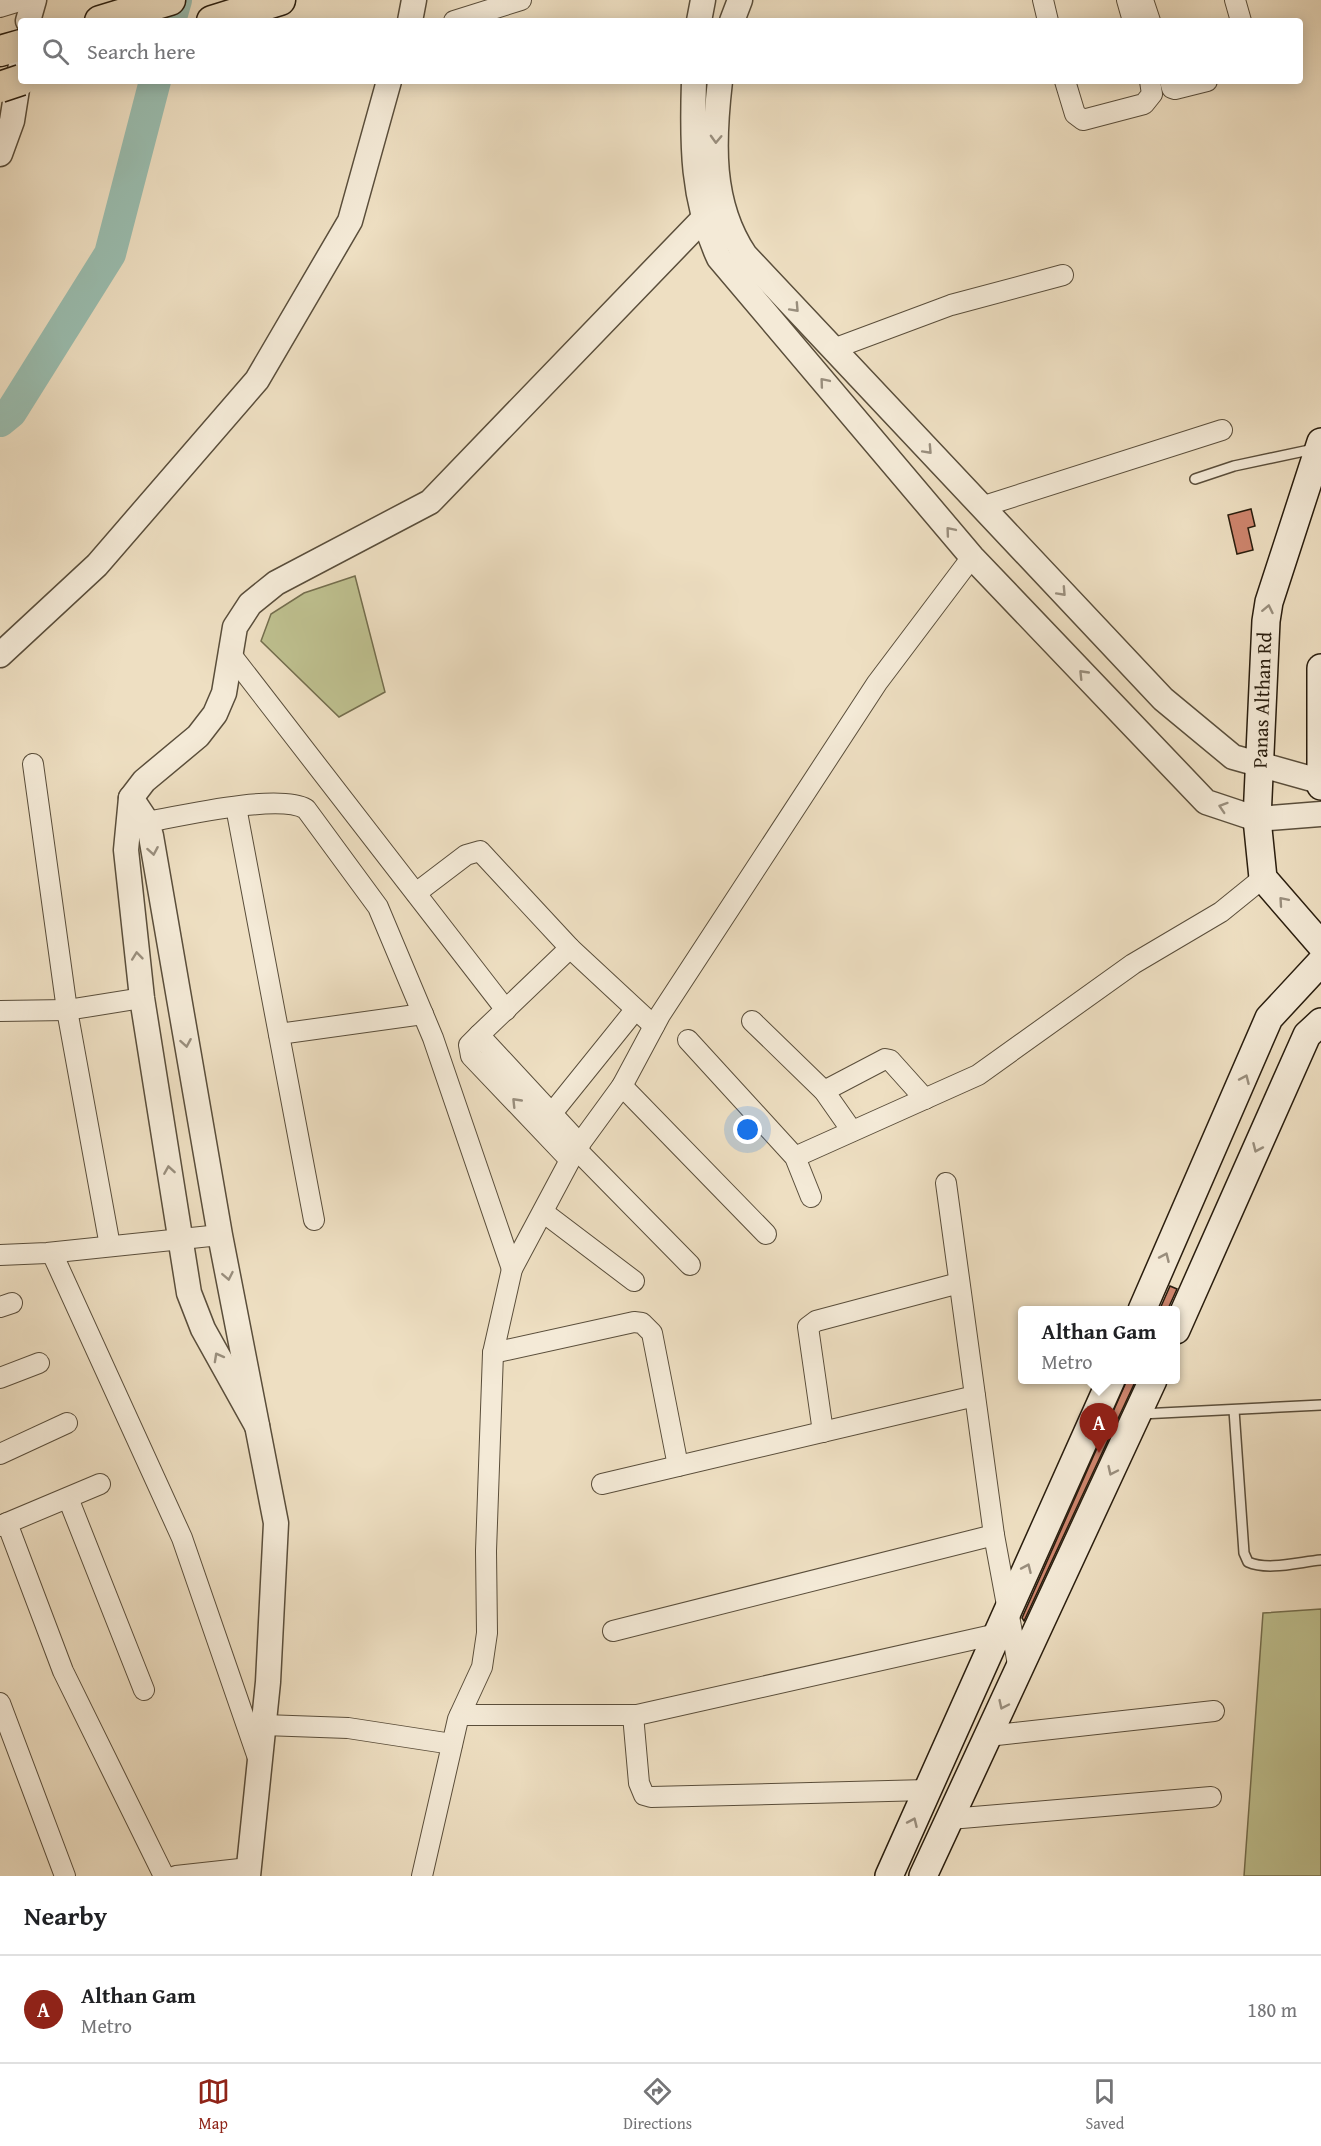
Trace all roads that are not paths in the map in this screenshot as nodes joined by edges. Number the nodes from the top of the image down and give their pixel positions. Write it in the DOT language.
graph roads {
  1 [pos="23,0"];
  2 [pos="34,0"];
  3 [pos="170,0"];
  4 [pos="280,0"];
  5 [pos="414,0"];
  6 [pos="521,0"];
  7 [pos="703,0"];
  8 [pos="740,0"];
  9 [pos="1043,0"];
  10 [pos="1126,0"];
  11 [pos="1143,0"];
  12 [pos="1235,0"];
  13 [pos="0,7"];
  14 [pos="29,18"];
  15 [pos="110,18"];
  16 [pos="222,18"];
  17 [pos="411,18"];
  18 [pos="464,18"];
  19 [pos="700,18"];
  20 [pos="733,18"];
  21 [pos="1047,18"];
  22 [pos="1131,18"];
  23 [pos="1149,18"];
  24 [pos="1240,18"];
  25 [pos="18,46"];
  26 [pos="0,51"];
  27 [pos="18,81"];
  28 [pos="18,83"];
  29 [pos="388,84"];
  30 [pos="694,84"];
  31 [pos="720,84"];
  32 [pos="1066,84"];
  33 [pos="1150,84"];
  34 [pos="1171,84"];
  35 [pos="1195,84"];
  36 [pos="0,87"];
  37 [pos="2,148"];
  38 [pos="703,219"];
  39 [pos="1064,275"];
  40 [pos="833,349"];
  41 [pos="1222,430"];
  42 [pos="1320,445"];
  43 [pos="1195,479"];
  44 [pos="981,507"];
  45 [pos="972,557"];
  46 [pos="229,652"];
  47 [pos="0,655"];
  48 [pos="1321,668"];
  49 [pos="33,764"];
  50 [pos="1260,767"];
  51 [pos="1320,783"];
  52 [pos="131,798"];
  53 [pos="236,807"];
  54 [pos="1321,814"];
  55 [pos="1257,819"];
  56 [pos="147,822"];
  57 [pos="1263,878"];
  58 [pos="416,893"];
  59 [pos="1321,945"];
  60 [pos="570,948"];
  61 [pos="1321,962"];
  62 [pos="142,998"];
  63 [pos="68,1010"];
  64 [pos="506,1010"];
  65 [pos="635,1010"];
  66 [pos="0,1011"];
  67 [pos="423,1014"];
  68 [pos="752,1021"];
  69 [pos="1321,1022"];
  70 [pos="654,1026"];
  71 [pos="279,1034"];
  72 [pos="688,1040"];
  73 [pos="622,1086"];
  74 [pos="824,1091"];
  75 [pos="925,1099"];
  76 [pos="546,1120"];
  77 [pos="852,1131"];
  78 [pos="575,1151"];
  79 [pos="795,1157"];
  80 [pos="946,1183"];
  81 [pos="811,1197"];
  82 [pos="543,1212"];
  83 [pos="314,1220"];
  84 [pos="766,1234"];
  85 [pos="220,1235"];
  86 [pos="180,1239"];
  87 [pos="110,1246"];
  88 [pos="52,1253"];
  89 [pos="0,1255"];
  90 [pos="690,1265"];
  91 [pos="512,1269"];
  92 [pos="634,1281"];
  93 [pos="959,1283"];
  94 [pos="1144,1306"];
  95 [pos="1180,1321"];
  96 [pos="493,1353"];
  97 [pos="39,1363"];
  98 [pos="0,1378"];
  99 [pos="1109,1384"];
  100 [pos="1151,1384"];
  101 [pos="975,1396"];
  102 [pos="1321,1405"];
  103 [pos="1234,1410"];
  104 [pos="1138,1414"];
  105 [pos="66,1423"];
  106 [pos="257,1426"];
  107 [pos="823,1432"];
  108 [pos="0,1454"];
  109 [pos="678,1466"];
  110 [pos="100,1484"];
  111 [pos="602,1484"];
  112 [pos="68,1498"];
  113 [pos="4,1524"];
  114 [pos="994,1535"];
  115 [pos="1321,1560"];
  116 [pos="1002,1623"];
  117 [pos="613,1631"];
  118 [pos="1019,1670"];
  119 [pos="144,1690"];
  120 [pos="0,1703"];
  121 [pos="1214,1711"];
  122 [pos="460,1715"];
  123 [pos="633,1715"];
  124 [pos="264,1725"];
  125 [pos="988,1736"];
  126 [pos="452,1744"];
  127 [pos="260,1763"];
  128 [pos="927,1790"];
  129 [pos="1210,1797"];
  130 [pos="950,1819"];
  131 [pos="249,1872"];
  132 [pos="65,1876"];
  133 [pos="164,1876"];
  134 [pos="176,1876"];
  135 [pos="422,1876"];
  136 [pos="889,1876"];
  137 [pos="923,1876"];
  1 -- 13 [label="street"];
  2 -- 14 [label="street"];
  3 -- 15 [label="main road"];
  4 -- 16 [label="main road"];
  5 -- 17 [label="street"];
  6 -- 18 [label="street"];
  7 -- 19 [label="street"];
  8 -- 20 [label="street"];
  9 -- 21 [label="street"];
  10 -- 22 [label="street"];
  11 -- 23 [label="street"];
  12 -- 24 [label="street"];
  25 -- 26 [label="main road"];
  27 -- 36 [label="main road, bridge"];
  28 -- 37 [label="street"];
  29 -- 47 [label="street"];
  30 -- 38 [label="street"];
  31 -- 40 [label="street, one-way"];
  32 -- 33 [label="street"];
  34 -- 35 [label="street"];
  45 -- 38 [label="street, one-way"];
  38 -- 46 [label="street"];
  39 -- 40 [label="street"];
  40 -- 44 [label="street, one-way"];
  41 -- 44 [label="street"];
  42 -- 43 [label="lane"];
  50 -- 42 [label="main road, Panas Althan Rd, one-way"];
  44 -- 50 [label="street, one-way"];
  55 -- 45 [label="street, one-way"];
  45 -- 70 [label="street"];
  46 -- 52 [label="street"];
  46 -- 58 [label="street"];
  48 -- 51 [label="main road"];
  49 -- 63 [label="street"];
  50 -- 51 [label="street"];
  50 -- 55 [label="main road, Panas Althan Rd"];
  52 -- 56 [label="street"];
  62 -- 52 [label="street, one-way"];
  53 -- 56 [label="street"];
  53 -- 67 [label="street"];
  53 -- 71 [label="street"];
  54 -- 55 [label="street"];
  55 -- 57 [label="main road, Panas Althan Rd"];
  56 -- 85 [label="street, one-way"];
  59 -- 57 [label="main road, one-way"];
  57 -- 75 [label="street"];
  58 -- 60 [label="street"];
  58 -- 64 [label="street"];
  60 -- 64 [label="street"];
  60 -- 65 [label="street"];
  94 -- 61 [label="main road, one-way"];
  62 -- 63 [label="street"];
  86 -- 62 [label="street, one-way"];
  63 -- 66 [label="street"];
  63 -- 87 [label="street"];
  64 -- 76 [label="street"];
  65 -- 70 [label="street"];
  65 -- 76 [label="street"];
  67 -- 71 [label="street"];
  67 -- 91 [label="street"];
  68 -- 74 [label="street"];
  69 -- 95 [label="main road, one-way"];
  70 -- 73 [label="street"];
  71 -- 83 [label="street"];
  72 -- 79 [label="street"];
  73 -- 78 [label="street"];
  73 -- 84 [label="street"];
  74 -- 75 [label="street"];
  74 -- 77 [label="street"];
  75 -- 77 [label="street"];
  76 -- 78 [label="street"];
  77 -- 79 [label="street"];
  78 -- 82 [label="street"];
  78 -- 90 [label="street"];
  79 -- 81 [label="street"];
  80 -- 93 [label="street"];
  82 -- 91 [label="street"];
  82 -- 92 [label="street"];
  85 -- 86 [label="street"];
  85 -- 106 [label="street, one-way"];
  86 -- 87 [label="street"];
  106 -- 86 [label="street, one-way"];
  87 -- 88 [label="street"];
  88 -- 89 [label="street"];
  88 -- 127 [label="street"];
  91 -- 96 [label="street"];
  93 -- 101 [label="street"];
  93 -- 107 [label="street"];
  96 -- 109 [label="street"];
  96 -- 122 [label="street"];
  97 -- 98 [label="street"];
  116 -- 99 [label="main road, one-way"];
  100 -- 104 [label="main road"];
  101 -- 107 [label="street"];
  101 -- 114 [label="street"];
  102 -- 103 [label="lane"];
  103 -- 104 [label="lane"];
  103 -- 115 [label="lane"];
  104 -- 118 [label="main road, one-way"];
  105 -- 108 [label="street"];
  106 -- 124 [label="street"];
  107 -- 109 [label="street"];
  109 -- 111 [label="street"];
  110 -- 112 [label="street"];
  112 -- 113 [label="street"];
  112 -- 119 [label="street"];
  113 -- 133 [label="street"];
  114 -- 116 [label="street"];
  114 -- 117 [label="street"];
  116 -- 118 [label="street"];
  116 -- 123 [label="street"];
  116 -- 128 [label="main road"];
  118 -- 125 [label="main road, one-way"];
  120 -- 132 [label="street"];
  121 -- 125 [label="street"];
  122 -- 123 [label="street"];
  122 -- 126 [label="street"];
  123 -- 128 [label="street"];
  124 -- 126 [label="street"];
  124 -- 127 [label="street"];
  125 -- 130 [label="main road"];
  126 -- 135 [label="street"];
  127 -- 131 [label="street"];
  136 -- 128 [label="main road, one-way"];
  129 -- 130 [label="street"];
  130 -- 137 [label="main road"];
  131 -- 134 [label="street"];
}
